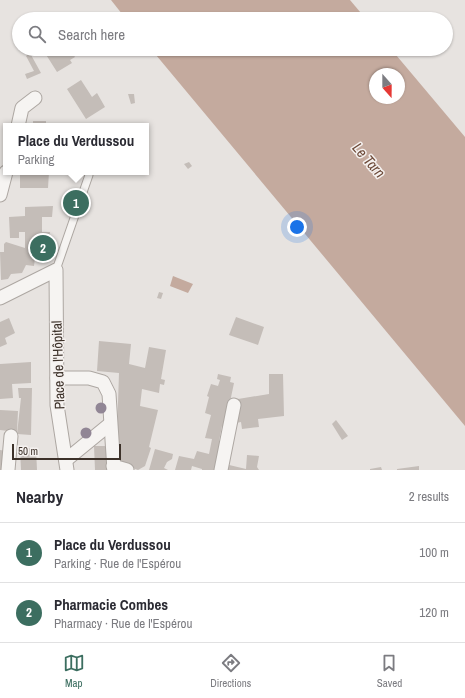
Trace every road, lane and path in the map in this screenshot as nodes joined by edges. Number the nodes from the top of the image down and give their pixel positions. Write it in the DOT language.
graph roads {
  1 [pos="35,98"];
  2 [pos="19,123"];
  3 [pos="5,175"];
  4 [pos="89,175"];
  5 [pos="0,195"];
  6 [pos="56,270"];
  7 [pos="0,298"];
  8 [pos="57,378"];
  9 [pos="234,405"];
  10 [pos="110,424"];
  11 [pos="12,436"];
  12 [pos="66,465"];
  13 [pos="114,468"];
  14 [pos="8,470"];
  15 [pos="127,470"];
  16 [pos="221,470"];
  1 -- 2 [label="street"];
  3 -- 5 [label="street"];
  4 -- 6 [label="lane"];
  6 -- 7 [label="street"];
  6 -- 8 [label="street, Place de l'Hôpital"];
  8 -- 10 [label="street"];
  8 -- 12 [label="street, Place de l'Hôpital"];
  9 -- 16 [label="street"];
  10 -- 12 [label="street, Place de l'Hôpital"];
  10 -- 13 [label="street"];
  11 -- 14 [label="street"];
  13 -- 15 [label="street"];
}
